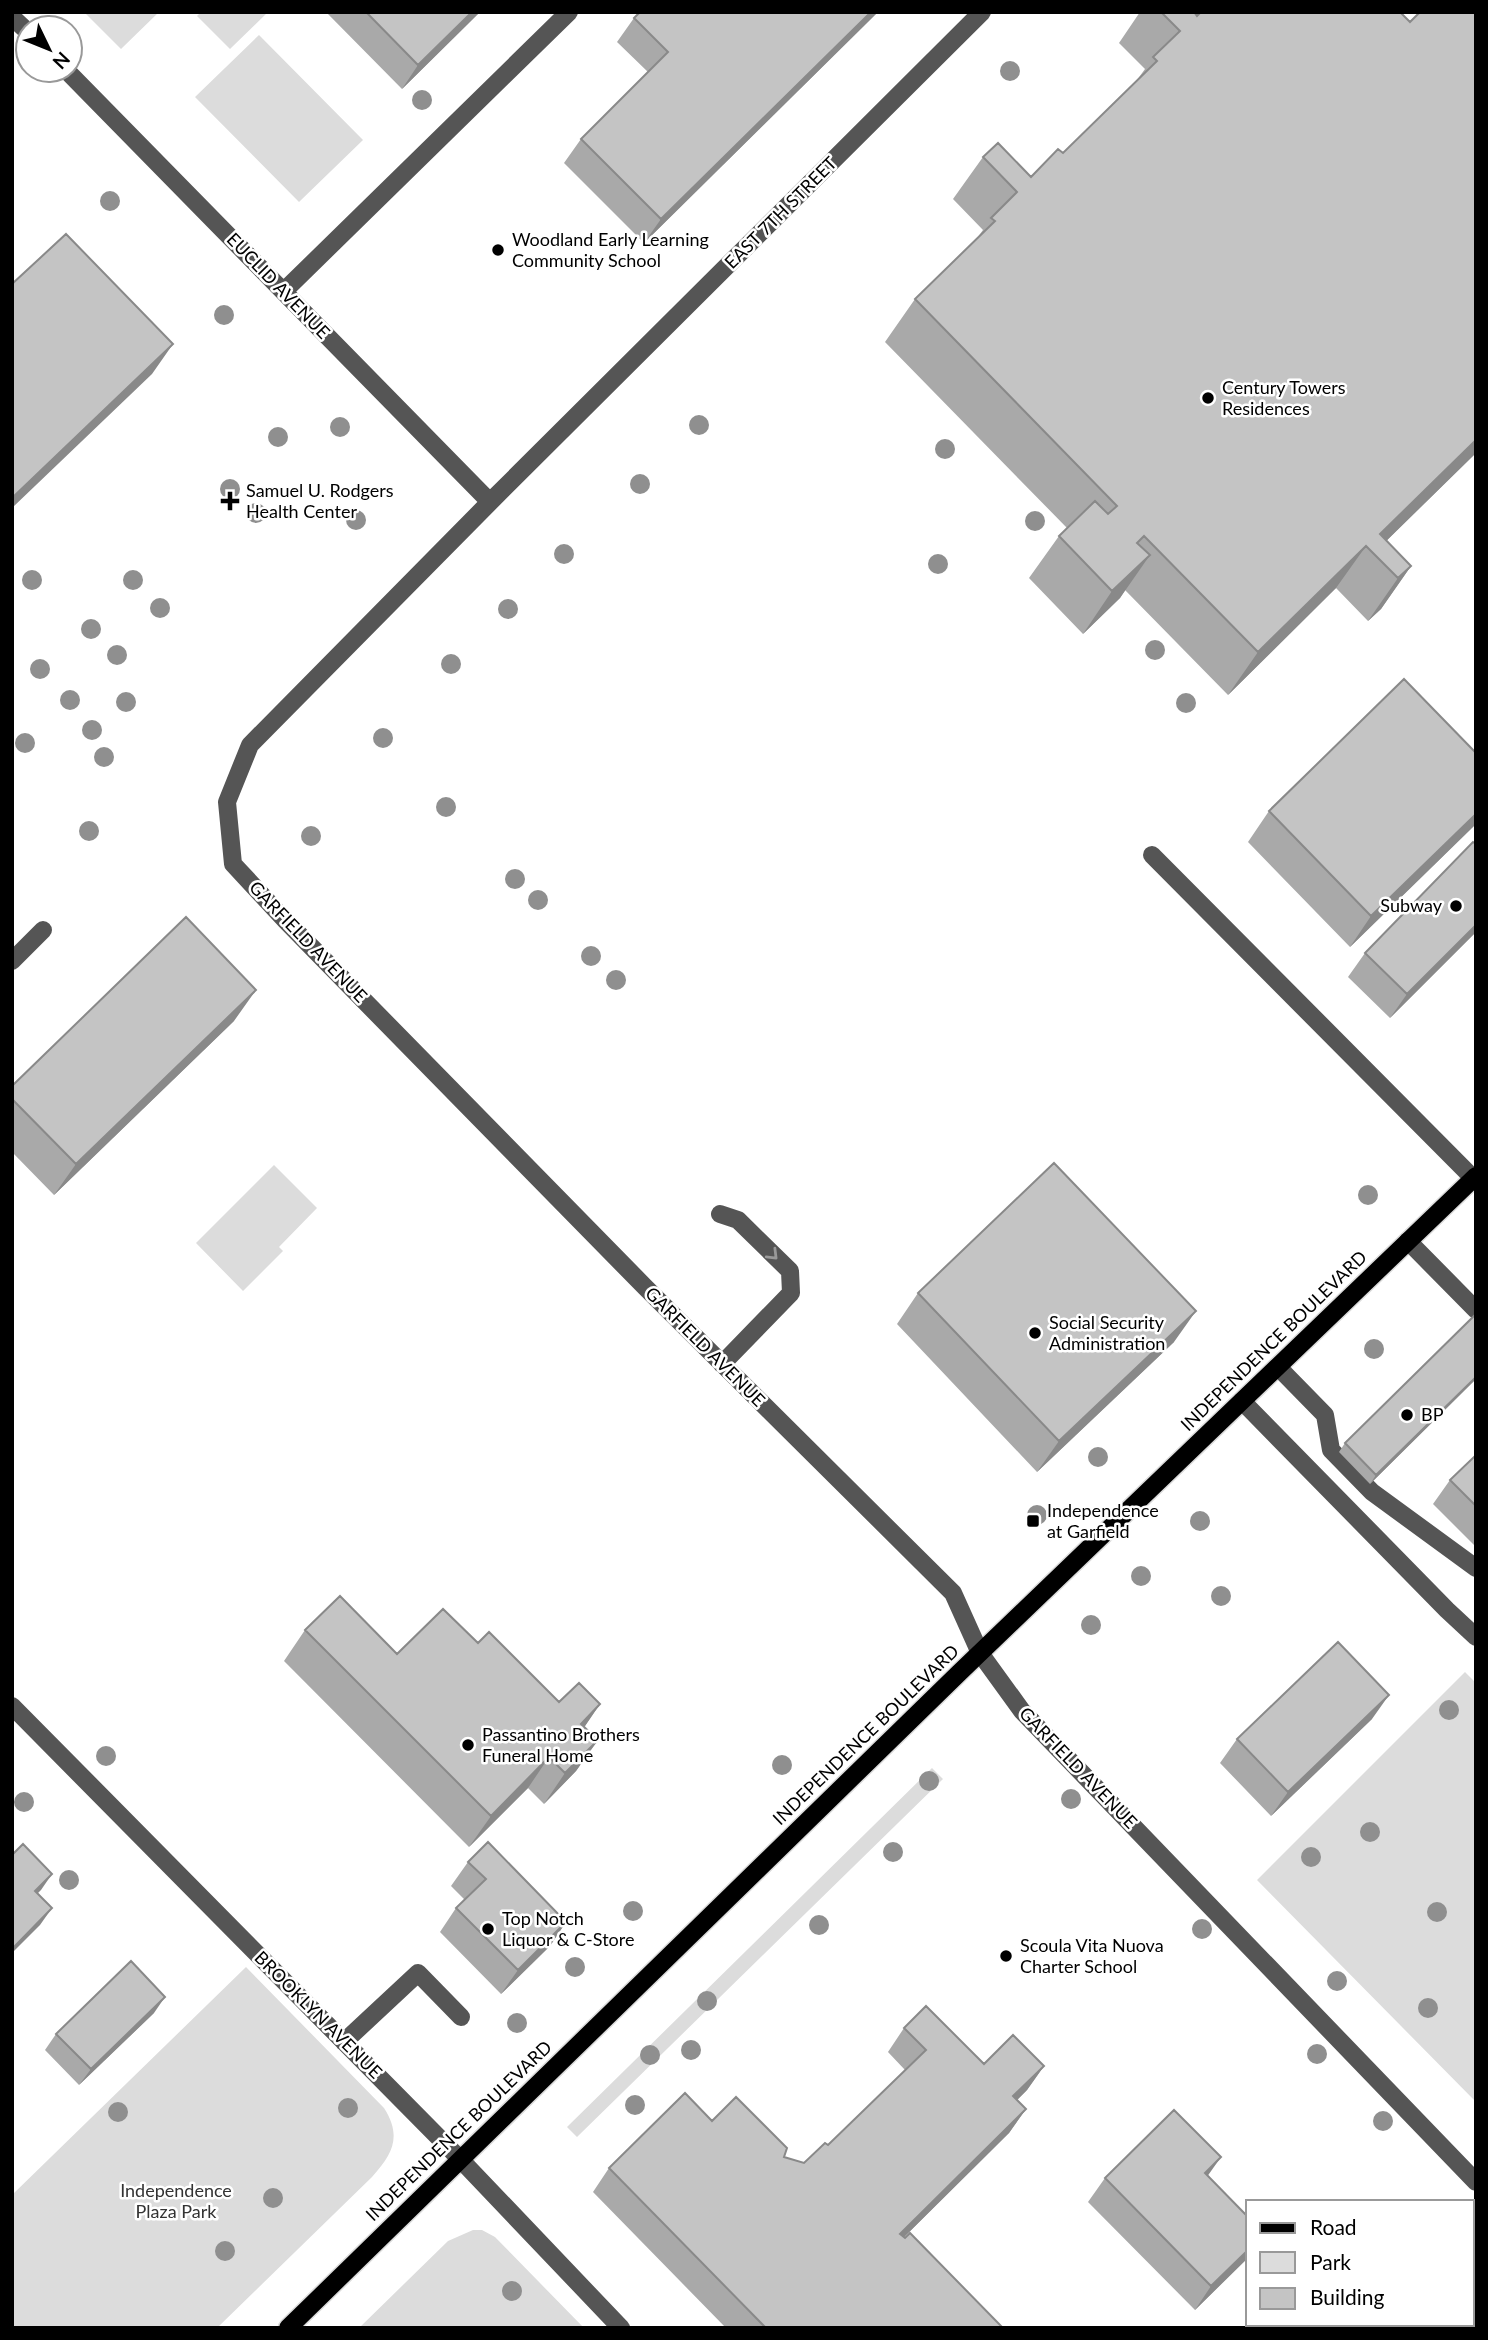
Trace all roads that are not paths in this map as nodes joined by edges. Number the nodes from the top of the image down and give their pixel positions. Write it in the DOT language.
graph roads {
  1 [pos="569,12"];
  2 [pos="982,12"];
  3 [pos="80,84"];
  4 [pos="284,291"];
  5 [pos="490,502"];
  6 [pos="1152,855"];
  7 [pos="43,930"];
  8 [pos="12,961"];
  9 [pos="1474,1177"];
  10 [pos="720,1214"];
  11 [pos="1408,1241"];
  12 [pos="1476,1310"];
  13 [pos="722,1364"];
  14 [pos="1278,1367"];
  15 [pos="1242,1401"];
  16 [pos="1476,1568"];
  17 [pos="1476,1637"];
  18 [pos="981,1653"];
  19 [pos="12,1706"];
  20 [pos="461,2017"];
  21 [pos="344,2042"];
  22 [pos="460,2159"];
  23 [pos="1476,2182"];
  24 [pos="288,2328"];
  25 [pos="621,2328"];
  1 -- 4 [label="street"];
  2 -- 5 [label="street, EAST 7TH STREET"];
  3 -- 4 [label="street, EUCLID AVENUE"];
  4 -- 5 [label="street, EUCLID AVENUE"];
  5 -- 13 [label="street, GARFIELD AVENUE"];
  6 -- 9 [label="street"];
  7 -- 8 [label="street"];
  9 -- 11 [label="main road, INDEPENDENCE BOULEVARD"];
  10 -- 13 [label="street, one-way"];
  11 -- 12 [label="street"];
  11 -- 14 [label="main road, INDEPENDENCE BOULEVARD"];
  13 -- 18 [label="street, GARFIELD AVENUE"];
  14 -- 15 [label="main road, INDEPENDENCE BOULEVARD"];
  14 -- 16 [label="street"];
  15 -- 17 [label="street"];
  15 -- 18 [label="main road, INDEPENDENCE BOULEVARD"];
  18 -- 22 [label="main road, INDEPENDENCE BOULEVARD"];
  18 -- 23 [label="street, GARFIELD AVENUE"];
  19 -- 21 [label="street, BROOKLYN AVENUE"];
  20 -- 21 [label="street"];
  21 -- 22 [label="street, BROOKLYN AVENUE"];
  22 -- 24 [label="main road, INDEPENDENCE BOULEVARD"];
  22 -- 25 [label="street, BROOKLYN AVENUE"];
}
